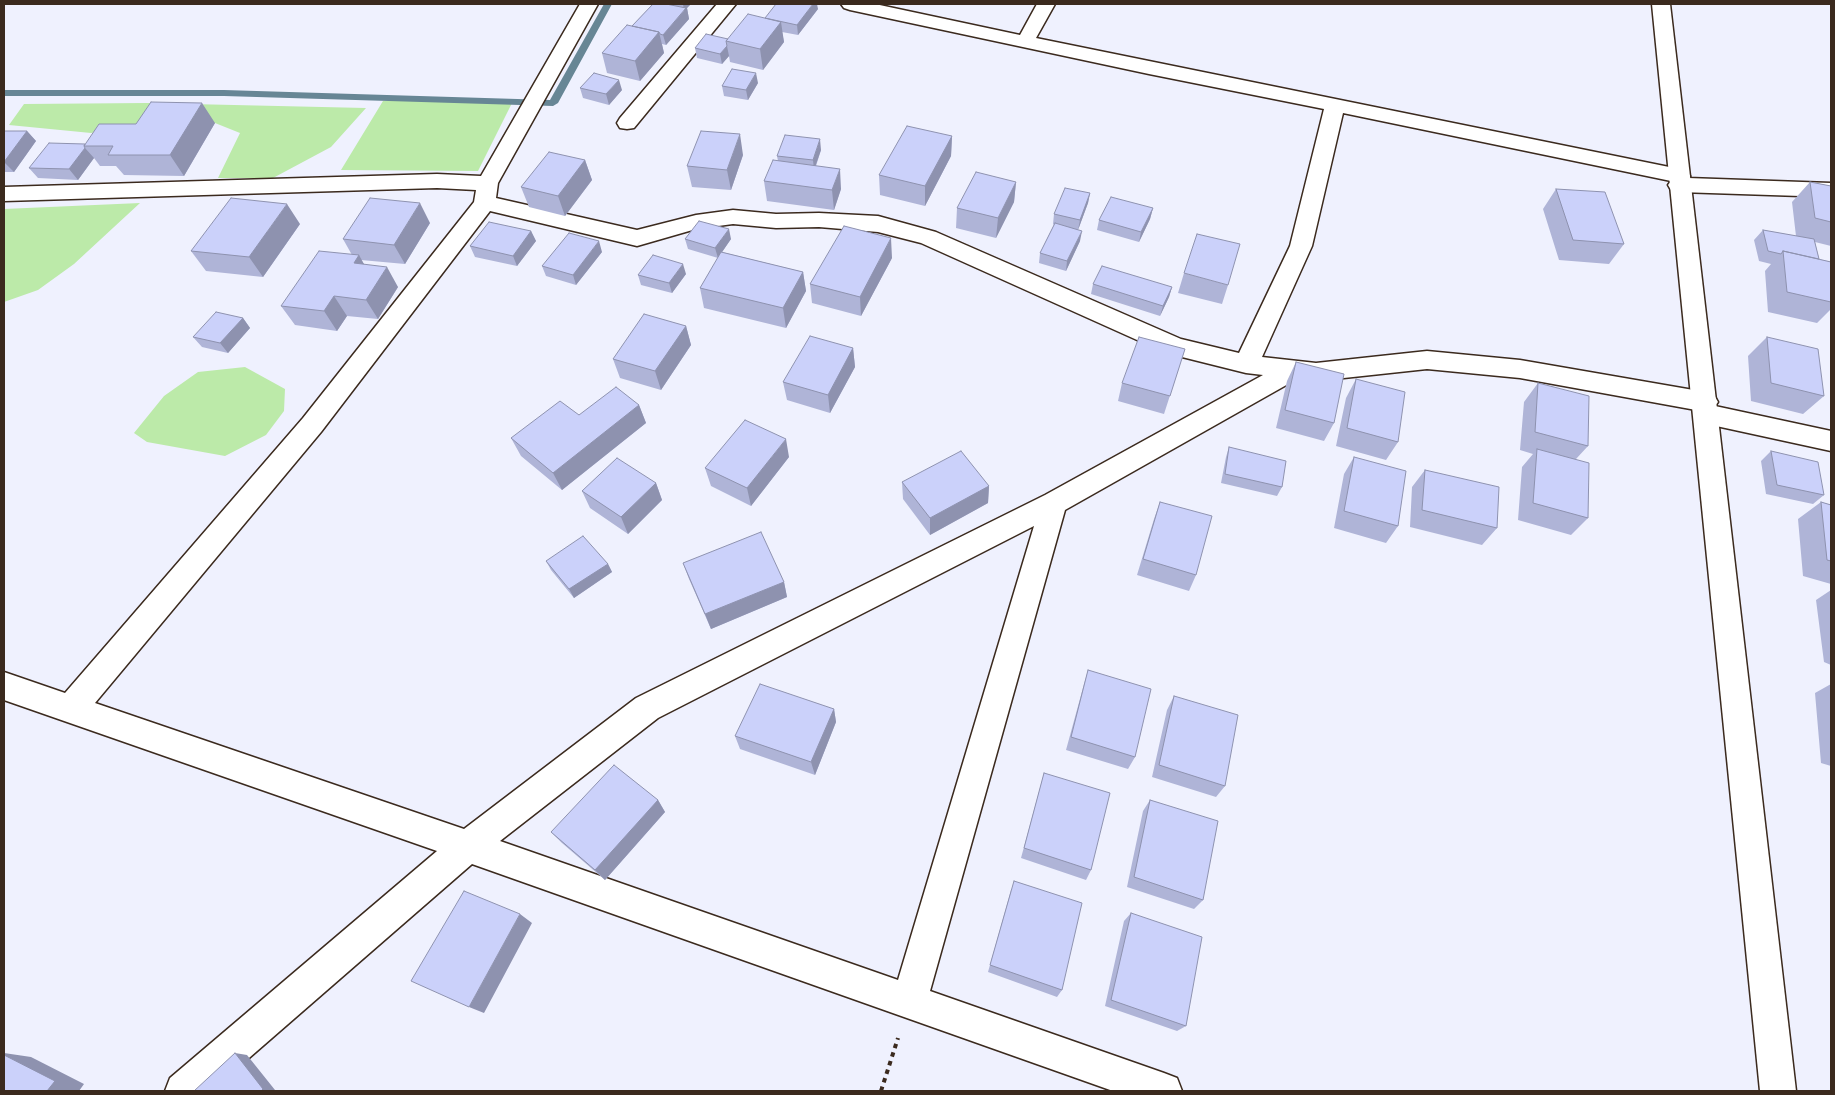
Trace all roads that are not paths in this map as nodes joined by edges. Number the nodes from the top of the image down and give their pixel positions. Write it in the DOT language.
graph roads {
  1 [pos="589,4"];
  2 [pos="727,4"];
  3 [pos="850,4"];
  4 [pos="1046,4"];
  5 [pos="1661,4"];
  6 [pos="1026,40"];
  7 [pos="1335,105"];
  8 [pos="627,123"];
  9 [pos="1679,181"];
  10 [pos="1831,190"];
  11 [pos="486,193"];
  12 [pos="4,194"];
  13 [pos="1246,364"];
  14 [pos="1293,370"];
  15 [pos="1706,408"];
  16 [pos="1831,441"];
  17 [pos="1054,503"];
  18 [pos="4,686"];
  19 [pos="70,709"];
  20 [pos="468,846"];
  21 [pos="909,1002"];
  22 [pos="183,1091"];
  23 [pos="1164,1091"];
  24 [pos="1778,1091"];
  1 -- 11 [label="street"];
  2 -- 8 [label="street"];
  3 -- 6 [label="street"];
  4 -- 6 [label="street"];
  5 -- 9 [label="street"];
  6 -- 7 [label="street"];
  7 -- 9 [label="street"];
  7 -- 13 [label="street"];
  9 -- 10 [label="street"];
  9 -- 15 [label="street"];
  11 -- 12 [label="street"];
  11 -- 13 [label="street"];
  11 -- 19 [label="street"];
  13 -- 14 [label="street"];
  14 -- 15 [label="street"];
  14 -- 17 [label="street"];
  15 -- 16 [label="street"];
  15 -- 24 [label="street"];
  17 -- 20 [label="street"];
  17 -- 21 [label="street"];
  18 -- 19 [label="street"];
  19 -- 20 [label="street"];
  20 -- 21 [label="street"];
  20 -- 22 [label="street"];
  21 -- 23 [label="street"];
}
